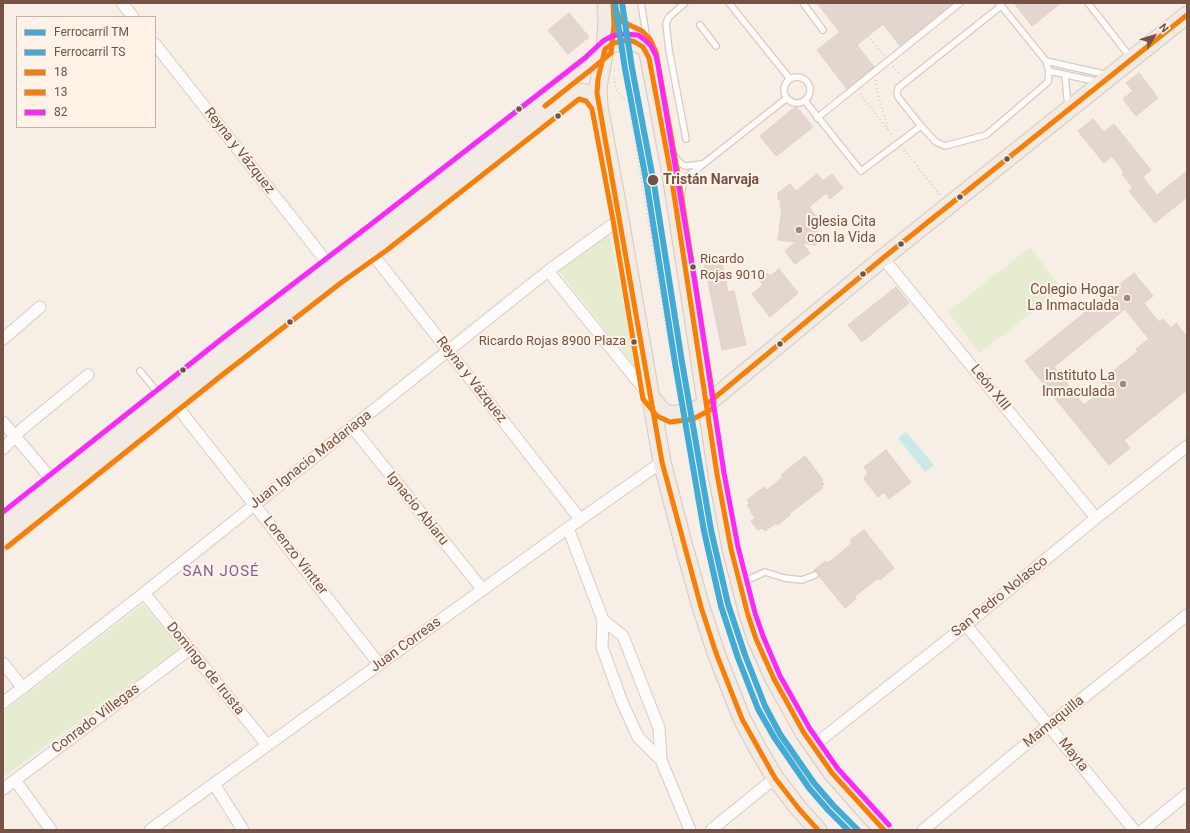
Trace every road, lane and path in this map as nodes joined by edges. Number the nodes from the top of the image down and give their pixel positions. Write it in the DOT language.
graph roads {
  1 [pos="122,3"];
  2 [pos="641,3"];
  3 [pos="685,3"];
  4 [pos="729,3"];
  5 [pos="802,3"];
  6 [pos="960,3"];
  7 [pos="1088,3"];
  8 [pos="1000,5"];
  9 [pos="1187,15"];
  10 [pos="132,16"];
  11 [pos="700,25"];
  12 [pos="823,30"];
  13 [pos="156,45"];
  14 [pos="716,46"];
  15 [pos="605,49"];
  16 [pos="1132,59"];
  17 [pos="1046,61"];
  18 [pos="650,62"];
  19 [pos="1048,71"];
  20 [pos="875,72"];
  21 [pos="607,74"];
  22 [pos="1065,75"];
  23 [pos="790,79"];
  24 [pos="1107,79"];
  25 [pos="855,87"];
  26 [pos="787,98"];
  27 [pos="805,101"];
  28 [pos="636,103"];
  29 [pos="599,106"];
  30 [pos="1068,110"];
  31 [pos="817,118"];
  32 [pos="661,122"];
  33 [pos="921,126"];
  34 [pos="889,131"];
  35 [pos="893,136"];
  36 [pos="686,139"];
  37 [pos="904,150"];
  38 [pos="706,164"];
  39 [pos="942,197"];
  40 [pos="620,219"];
  41 [pos="679,229"];
  42 [pos="366,247"];
  43 [pos="883,258"];
  44 [pos="334,270"];
  45 [pos="548,271"];
  46 [pos="40,306"];
  47 [pos="3,339"];
  48 [pos="449,351"];
  49 [pos="140,371"];
  50 [pos="88,375"];
  51 [pos="650,396"];
  52 [pos="167,397"];
  53 [pos="707,404"];
  54 [pos="3,422"];
  55 [pos="352,428"];
  56 [pos="15,437"];
  57 [pos="1187,446"];
  58 [pos="3,448"];
  59 [pos="662,462"];
  60 [pos="53,481"];
  61 [pos="255,504"];
  62 [pos="1096,518"];
  63 [pos="580,519"];
  64 [pos="3,521"];
  65 [pos="568,528"];
  66 [pos="3,542"];
  67 [pos="816,575"];
  68 [pos="739,584"];
  69 [pos="483,590"];
  70 [pos="144,592"];
  71 [pos="1187,615"];
  72 [pos="603,620"];
  73 [pos="966,625"];
  74 [pos="190,649"];
  75 [pos="3,663"];
  76 [pos="379,664"];
  77 [pos="23,688"];
  78 [pos="3,703"];
  79 [pos="1049,725"];
  80 [pos="267,745"];
  81 [pos="813,746"];
  82 [pos="661,760"];
  83 [pos="775,778"];
  84 [pos="15,780"];
  85 [pos="214,784"];
  86 [pos="3,789"];
  87 [pos="1187,794"];
  88 [pos="51,830"];
  89 [pos="150,830"];
  90 [pos="243,830"];
  91 [pos="690,830"];
  92 [pos="712,830"];
  93 [pos="818,830"];
  94 [pos="884,830"];
  95 [pos="923,830"];
  96 [pos="1134,830"];
  97 [pos="1143,830"];
  1 -- 10 [label="street"];
  2 -- 18 [label="lane"];
  3 -- 36 [label="lane"];
  4 -- 23 [label="lane"];
  5 -- 12 [label="lane"];
  6 -- 20 [label="lane"];
  7 -- 16 [label="lane"];
  8 -- 17 [label="lane"];
  8 -- 33 [label="lane"];
  9 -- 16 [label="main road"];
  11 -- 14 [label="lane"];
  13 -- 44 [label="street, Reyna y Vázquez"];
  15 -- 18 [label="main road"];
  15 -- 18 [label="main road"];
  15 -- 21 [label="main road"];
  15 -- 42 [label="main road"];
  16 -- 24 [label="main road"];
  17 -- 19 [label="lane"];
  17 -- 24 [label="lane"];
  18 -- 21 [label="path"];
  18 -- 32 [label="main road"];
  19 -- 22 [label="lane"];
  19 -- 33 [label="lane"];
  20 -- 25 [label="lane"];
  20 -- 34 [label="path"];
  21 -- 28 [label="path"];
  21 -- 29 [label="main road"];
  22 -- 24 [label="lane"];
  22 -- 30 [label="lane"];
  23 -- 26 [label="lane"];
  23 -- 27 [label="lane"];
  24 -- 30 [label="main road"];
  25 -- 31 [label="lane"];
  25 -- 34 [label="path"];
  26 -- 27 [label="lane"];
  26 -- 38 [label="lane"];
  27 -- 31 [label="lane"];
  29 -- 40 [label="main road"];
  29 -- 42 [label="main road"];
  30 -- 43 [label="main road"];
  31 -- 33 [label="lane"];
  32 -- 38 [label="lane"];
  32 -- 41 [label="main road"];
  34 -- 35 [label="path"];
  37 -- 39 [label="path"];
  38 -- 41 [label="lane"];
  40 -- 45 [label="street, Juan Ignacio Madariaga"];
  40 -- 51 [label="main road"];
  41 -- 53 [label="main road"];
  42 -- 44 [label="main road"];
  42 -- 48 [label="street, Reyna y Vázquez"];
  43 -- 53 [label="main road"];
  43 -- 62 [label="street, León XIII"];
  44 -- 52 [label="main road"];
  45 -- 48 [label="street, Juan Ignacio Madariaga"];
  45 -- 51 [label="street"];
  46 -- 47 [label="street"];
  48 -- 55 [label="street, Juan Ignacio Madariaga"];
  48 -- 63 [label="street, Reyna y Vázquez"];
  49 -- 52 [label="lane"];
  50 -- 56 [label="street"];
  51 -- 53 [label="main road"];
  51 -- 59 [label="main road"];
  52 -- 60 [label="main road"];
  52 -- 61 [label="street, Lorenzo Vintter"];
  52 -- 66 [label="main road"];
  53 -- 68 [label="main road"];
  54 -- 56 [label="street"];
  55 -- 61 [label="street, Juan Ignacio Madariaga"];
  55 -- 69 [label="street, Ignacio Abiaru"];
  56 -- 58 [label="street"];
  56 -- 60 [label="street"];
  57 -- 62 [label="street, San Pedro Nolasco"];
  59 -- 63 [label="street, Juan Correas"];
  59 -- 83 [label="main road"];
  60 -- 64 [label="main road"];
  61 -- 70 [label="street, Juan Ignacio Madariaga"];
  61 -- 76 [label="street, Lorenzo Vintter"];
  62 -- 73 [label="street, San Pedro Nolasco"];
  63 -- 65 [label="street, Juan Correas"];
  65 -- 69 [label="street, Juan Correas"];
  65 -- 72 [label="street"];
  67 -- 68 [label="lane"];
  68 -- 81 [label="main road"];
  69 -- 76 [label="street, Juan Correas"];
  70 -- 74 [label="street, Domingo de Irusta"];
  70 -- 77 [label="street, Juan Ignacio Madariaga"];
  71 -- 79 [label="street, Mamaquilla"];
  72 -- 82 [label="street"];
  72 -- 82 [label="street"];
  73 -- 79 [label="street, Mayta"];
  73 -- 81 [label="street, San Pedro Nolasco"];
  74 -- 80 [label="street, Domingo de Irusta"];
  74 -- 84 [label="street, Conrado Villegas"];
  75 -- 77 [label="street"];
  76 -- 80 [label="street, Juan Correas"];
  77 -- 78 [label="street, Juan Ignacio Madariaga"];
  79 -- 95 [label="street, Mamaquilla"];
  79 -- 96 [label="street, Mayta"];
  80 -- 85 [label="street, Juan Correas"];
  81 -- 94 [label="main road"];
  82 -- 91 [label="street"];
  83 -- 92 [label="street"];
  83 -- 93 [label="main road"];
  84 -- 86 [label="street, Conrado Villegas"];
  84 -- 88 [label="street"];
  85 -- 89 [label="street, Juan Correas"];
  85 -- 90 [label="street"];
  87 -- 97 [label="street"];
}
